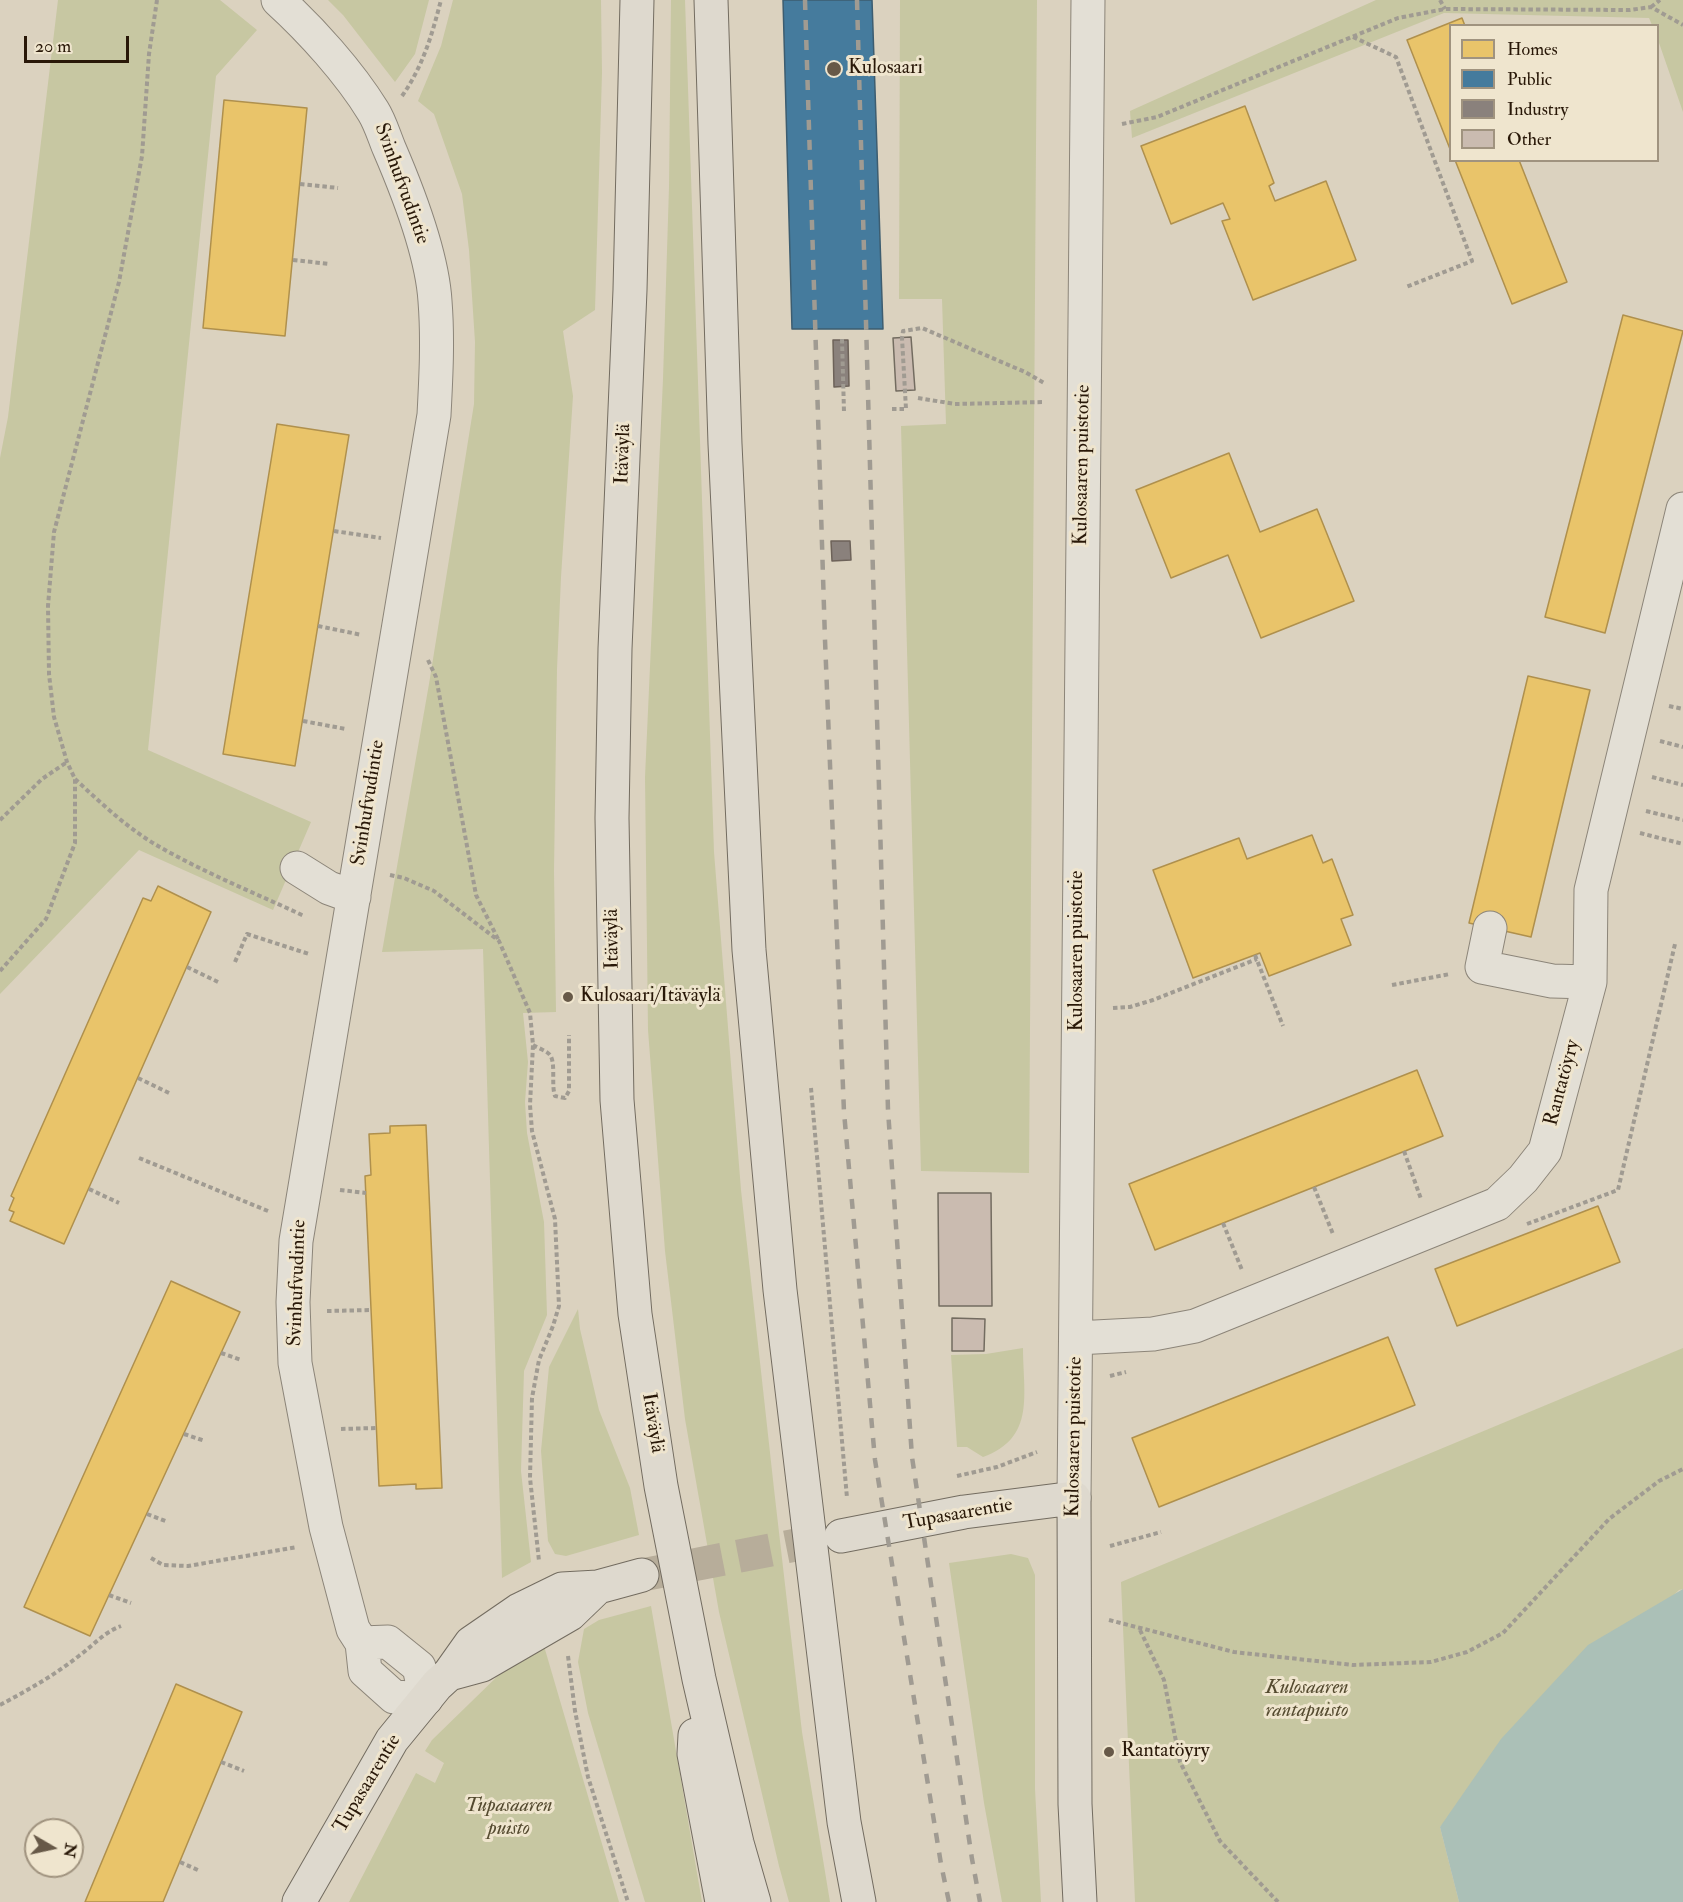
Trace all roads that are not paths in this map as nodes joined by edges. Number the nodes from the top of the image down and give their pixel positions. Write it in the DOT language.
graph roads {
  1 [pos="278,0"];
  2 [pos="637,0"];
  3 [pos="711,0"];
  4 [pos="1088,0"];
  5 [pos="1683,509"];
  6 [pos="297,868"];
  7 [pos="354,897"];
  8 [pos="1490,928"];
  9 [pos="1590,982"];
  10 [pos="1076,1338"];
  11 [pos="1074,1498"];
  12 [pos="842,1536"];
  13 [pos="642,1575"];
  14 [pos="699,1679"];
  15 [pos="426,1699"];
  16 [pos="299,1902"];
  17 [pos="722,1902"];
  18 [pos="754,1902"];
  19 [pos="859,1902"];
  20 [pos="1080,1902"];
  1 -- 7 [label="street, Svinhufvudintie"];
  2 -- 14 [label="main road, Itäväylä"];
  3 -- 19 [label="main road"];
  4 -- 10 [label="street, Kulosaaren puistotie"];
  5 -- 9 [label="street, Rantatöyry"];
  6 -- 7 [label="street"];
  7 -- 15 [label="street, Svinhufvudintie"];
  8 -- 9 [label="street"];
  9 -- 10 [label="street, Rantatöyry"];
  10 -- 11 [label="street, Kulosaaren puistotie"];
  11 -- 12 [label="main road, Tupasaarentie"];
  11 -- 20 [label="main road, Kulosaaren puistotie"];
  13 -- 15 [label="main road, Tupasaarentie"];
  14 -- 17 [label="main road"];
  14 -- 18 [label="main road, Itäväylä"];
  15 -- 16 [label="main road, Tupasaarentie"];
}
